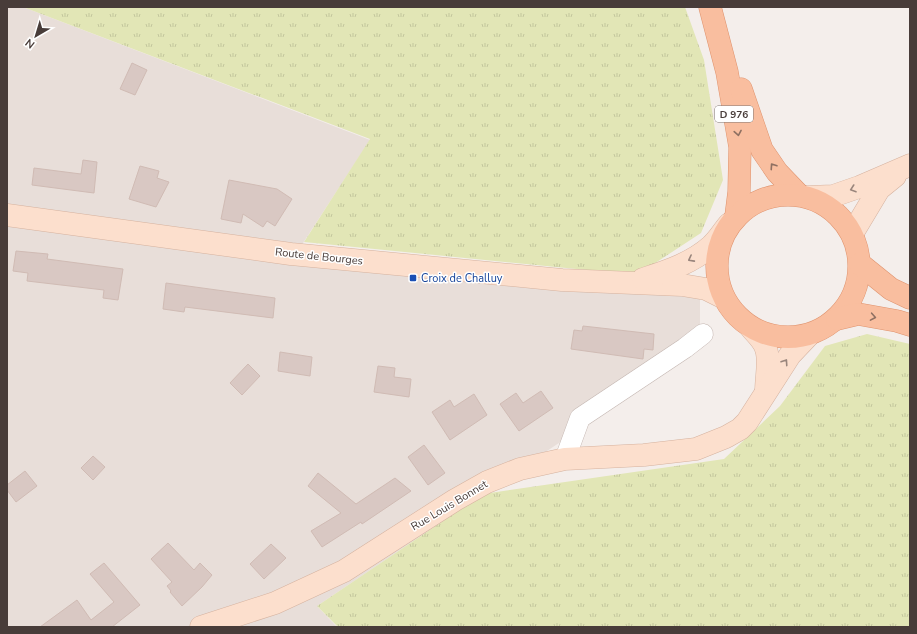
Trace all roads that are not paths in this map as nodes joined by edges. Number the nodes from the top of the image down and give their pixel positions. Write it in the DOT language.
graph roads {
  1 [pos="711,10"];
  2 [pos="906,167"];
  3 [pos="803,196"];
  4 [pos="7,215"];
  5 [pos="733,220"];
  6 [pos="852,234"];
  7 [pos="860,264"];
  8 [pos="633,282"];
  9 [pos="722,296"];
  10 [pos="910,298"];
  11 [pos="837,319"];
  12 [pos="910,325"];
  13 [pos="751,328"];
  14 [pos="704,334"];
  15 [pos="809,335"];
  16 [pos="765,393"];
  17 [pos="566,459"];
  18 [pos="200,627"];
  3 -- 1 [label="main road, D 976, one-way"];
  1 -- 5 [label="main road, D 976, one-way"];
  2 -- 3 [label="street, one-way"];
  2 -- 6 [label="street"];
  3 -- 5 [label="main road"];
  3 -- 6 [label="main road"];
  4 -- 8 [label="street, Route de Bourges"];
  5 -- 8 [label="street, Route de Bourges, one-way"];
  5 -- 9 [label="main road"];
  6 -- 7 [label="main road"];
  7 -- 10 [label="main road"];
  7 -- 11 [label="main road"];
  8 -- 9 [label="street, Route de Bourges"];
  9 -- 13 [label="main road"];
  11 -- 12 [label="main road, one-way"];
  11 -- 15 [label="main road"];
  13 -- 15 [label="main road"];
  13 -- 16 [label="street, Rue Louis Bonnet"];
  14 -- 17 [label="street"];
  16 -- 15 [label="street, Rue Louis Bonnet, one-way"];
  16 -- 17 [label="street, Rue Louis Bonnet"];
  17 -- 18 [label="street, Rue Louis Bonnet"];
}
